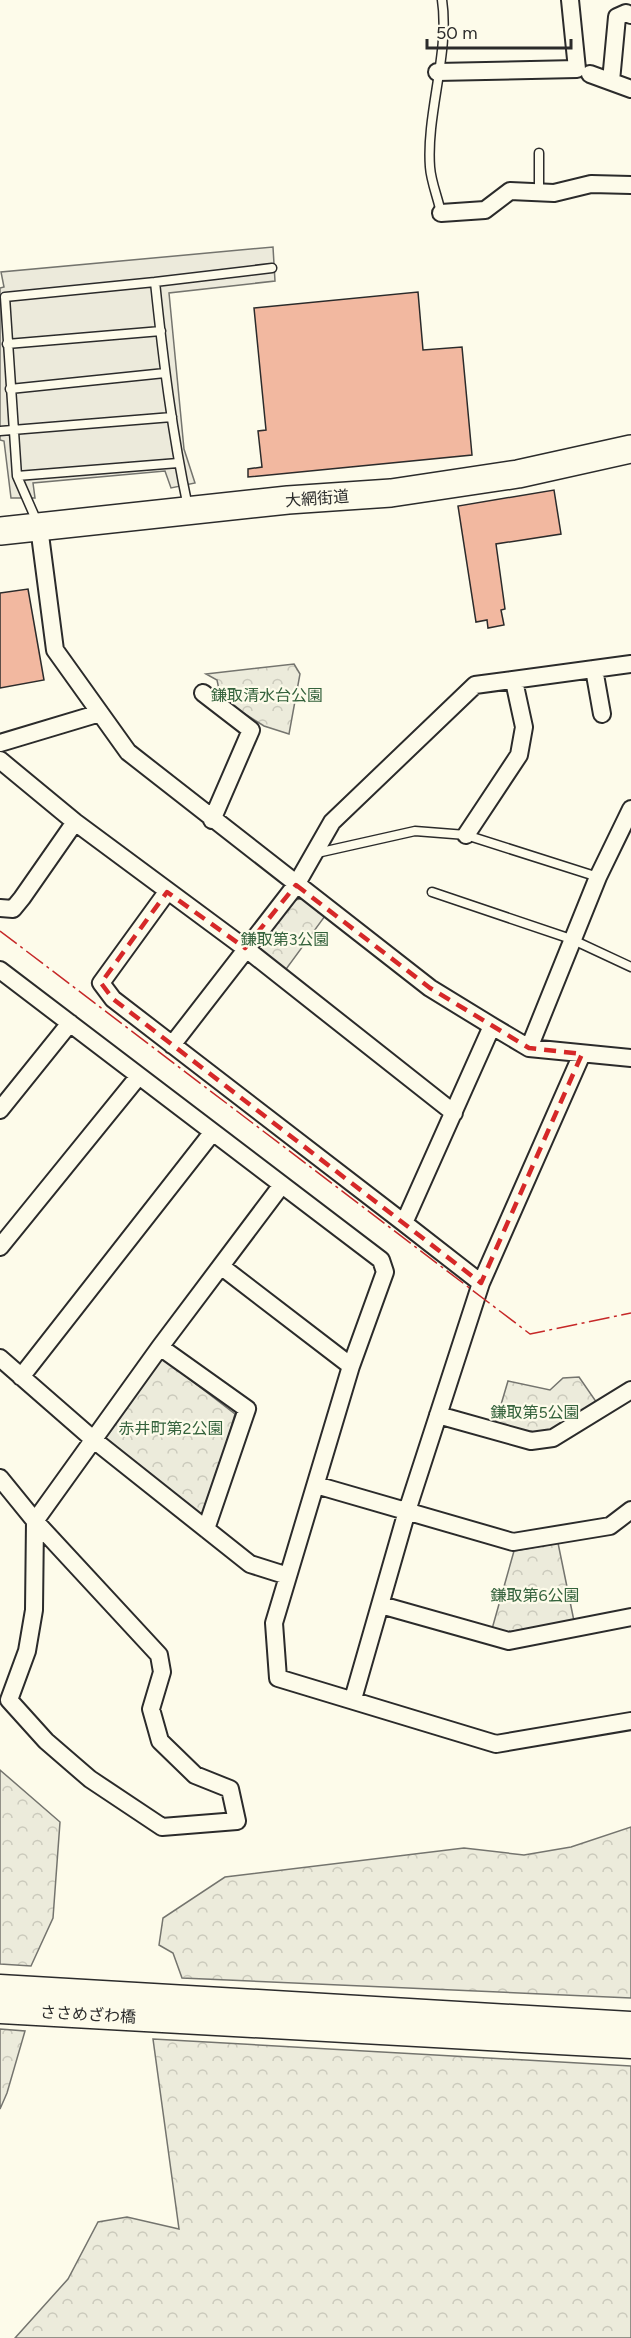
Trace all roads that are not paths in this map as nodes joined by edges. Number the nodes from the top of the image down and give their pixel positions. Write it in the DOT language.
graph roads {
  1 [pos="442,0"];
  2 [pos="570,0"];
  3 [pos="631,15"];
  4 [pos="437,72"];
  5 [pos="590,74"];
  6 [pos="611,81"];
  7 [pos="631,89"];
  8 [pos="539,153"];
  9 [pos="631,185"];
  10 [pos="539,194"];
  11 [pos="441,213"];
  12 [pos="272,268"];
  13 [pos="155,282"];
  14 [pos="2,297"];
  15 [pos="160,331"];
  16 [pos="7,344"];
  17 [pos="165,373"];
  18 [pos="10,390"];
  19 [pos="171,417"];
  20 [pos="0,431"];
  21 [pos="13,431"];
  22 [pos="631,451"];
  23 [pos="178,463"];
  24 [pos="16,476"];
  25 [pos="188,511"];
  26 [pos="39,528"];
  27 [pos="0,531"];
  28 [pos="631,664"];
  29 [pos="594,669"];
  30 [pos="514,681"];
  31 [pos="203,693"];
  32 [pos="100,713"];
  33 [pos="602,714"];
  34 [pos="0,743"];
  35 [pos="0,760"];
  36 [pos="631,809"];
  37 [pos="212,820"];
  38 [pos="75,822"];
  39 [pos="466,835"];
  40 [pos="314,854"];
  41 [pos="598,877"];
  42 [pos="296,885"];
  43 [pos="167,892"];
  44 [pos="432,892"];
  45 [pos="0,908"];
  46 [pos="572,939"];
  47 [pos="245,948"];
  48 [pos="631,968"];
  49 [pos="2,977"];
  50 [pos="70,1023"];
  51 [pos="492,1026"];
  52 [pos="172,1045"];
  53 [pos="529,1048"];
  54 [pos="582,1054"];
  55 [pos="631,1058"];
  56 [pos="138,1077"];
  57 [pos="0,1110"];
  58 [pos="454,1113"];
  59 [pos="212,1133"];
  60 [pos="281,1186"];
  61 [pos="404,1222"];
  62 [pos="0,1247"];
  63 [pos="222,1267"];
  64 [pos="481,1283"];
  65 [pos="160,1347"];
  66 [pos="0,1358"];
  67 [pos="351,1366"];
  68 [pos="21,1377"];
  69 [pos="631,1390"];
  70 [pos="438,1415"];
  71 [pos="94,1440"];
  72 [pos="0,1478"];
  73 [pos="316,1485"];
  74 [pos="631,1510"];
  75 [pos="407,1511"];
  76 [pos="35,1521"];
  77 [pos="206,1529"];
  78 [pos="288,1576"];
  79 [pos="381,1605"];
  80 [pos="631,1617"];
  81 [pos="353,1699"];
  82 [pos="631,1721"];
  83 [pos="0,1987"];
  84 [pos="175,2008"];
  85 [pos="0,2010"];
  86 [pos="631,2024"];
  87 [pos="631,2046"];
  1 -- 4 [label="lane"];
  2 -- 4 [label="street"];
  3 -- 6 [label="street"];
  4 -- 11 [label="lane"];
  5 -- 6 [label="street"];
  6 -- 7 [label="street"];
  8 -- 10 [label="lane"];
  9 -- 10 [label="street"];
  10 -- 11 [label="street"];
  12 -- 13 [label="lane"];
  13 -- 14 [label="lane"];
  13 -- 15 [label="lane"];
  14 -- 16 [label="lane"];
  15 -- 16 [label="lane"];
  15 -- 17 [label="lane"];
  16 -- 18 [label="lane"];
  17 -- 18 [label="lane"];
  17 -- 19 [label="lane"];
  18 -- 21 [label="lane"];
  19 -- 21 [label="lane"];
  19 -- 23 [label="lane"];
  20 -- 21 [label="lane"];
  21 -- 24 [label="lane"];
  22 -- 25 [label="main road, 大網街道"];
  23 -- 24 [label="lane"];
  23 -- 25 [label="lane"];
  24 -- 26 [label="lane"];
  25 -- 26 [label="main road, 大網街道"];
  26 -- 27 [label="main road, 大網街道"];
  26 -- 32 [label="street"];
  28 -- 29 [label="street"];
  29 -- 30 [label="street"];
  29 -- 33 [label="street"];
  30 -- 39 [label="street"];
  30 -- 40 [label="street"];
  31 -- 37 [label="street"];
  32 -- 34 [label="street"];
  32 -- 37 [label="street"];
  35 -- 38 [label="street"];
  36 -- 41 [label="street"];
  37 -- 42 [label="street"];
  38 -- 43 [label="street"];
  38 -- 45 [label="street"];
  39 -- 40 [label="lane"];
  39 -- 41 [label="lane"];
  40 -- 42 [label="street"];
  41 -- 46 [label="street"];
  42 -- 47 [label="street"];
  42 -- 51 [label="street"];
  43 -- 47 [label="street"];
  43 -- 52 [label="street"];
  44 -- 46 [label="lane"];
  46 -- 48 [label="lane"];
  46 -- 53 [label="street"];
  47 -- 52 [label="street"];
  47 -- 58 [label="street"];
  49 -- 50 [label="street"];
  50 -- 56 [label="street"];
  50 -- 57 [label="street"];
  51 -- 53 [label="street"];
  51 -- 58 [label="street"];
  52 -- 61 [label="street"];
  53 -- 54 [label="street"];
  54 -- 55 [label="street"];
  54 -- 64 [label="street"];
  56 -- 59 [label="street"];
  56 -- 62 [label="street"];
  58 -- 61 [label="street"];
  59 -- 60 [label="street"];
  59 -- 68 [label="street"];
  60 -- 63 [label="street"];
  60 -- 67 [label="street"];
  61 -- 64 [label="street"];
  63 -- 65 [label="street"];
  63 -- 67 [label="street"];
  64 -- 70 [label="street"];
  65 -- 71 [label="street"];
  65 -- 77 [label="street"];
  66 -- 68 [label="street"];
  67 -- 73 [label="street"];
  68 -- 71 [label="street"];
  69 -- 70 [label="street"];
  70 -- 75 [label="street"];
  71 -- 76 [label="street"];
  71 -- 77 [label="street"];
  72 -- 76 [label="street"];
  73 -- 75 [label="street"];
  73 -- 78 [label="street"];
  74 -- 75 [label="street"];
  75 -- 79 [label="street"];
  76 -- 76 [label="street"];
  77 -- 78 [label="street"];
  78 -- 81 [label="street"];
  79 -- 80 [label="street"];
  79 -- 81 [label="street"];
  81 -- 82 [label="street"];
  83 -- 84 [label="street, ささめざわ橋"];
  84 -- 85 [label="street, ささめざわ橋"];
  84 -- 86 [label="street"];
  84 -- 87 [label="street"];
}
